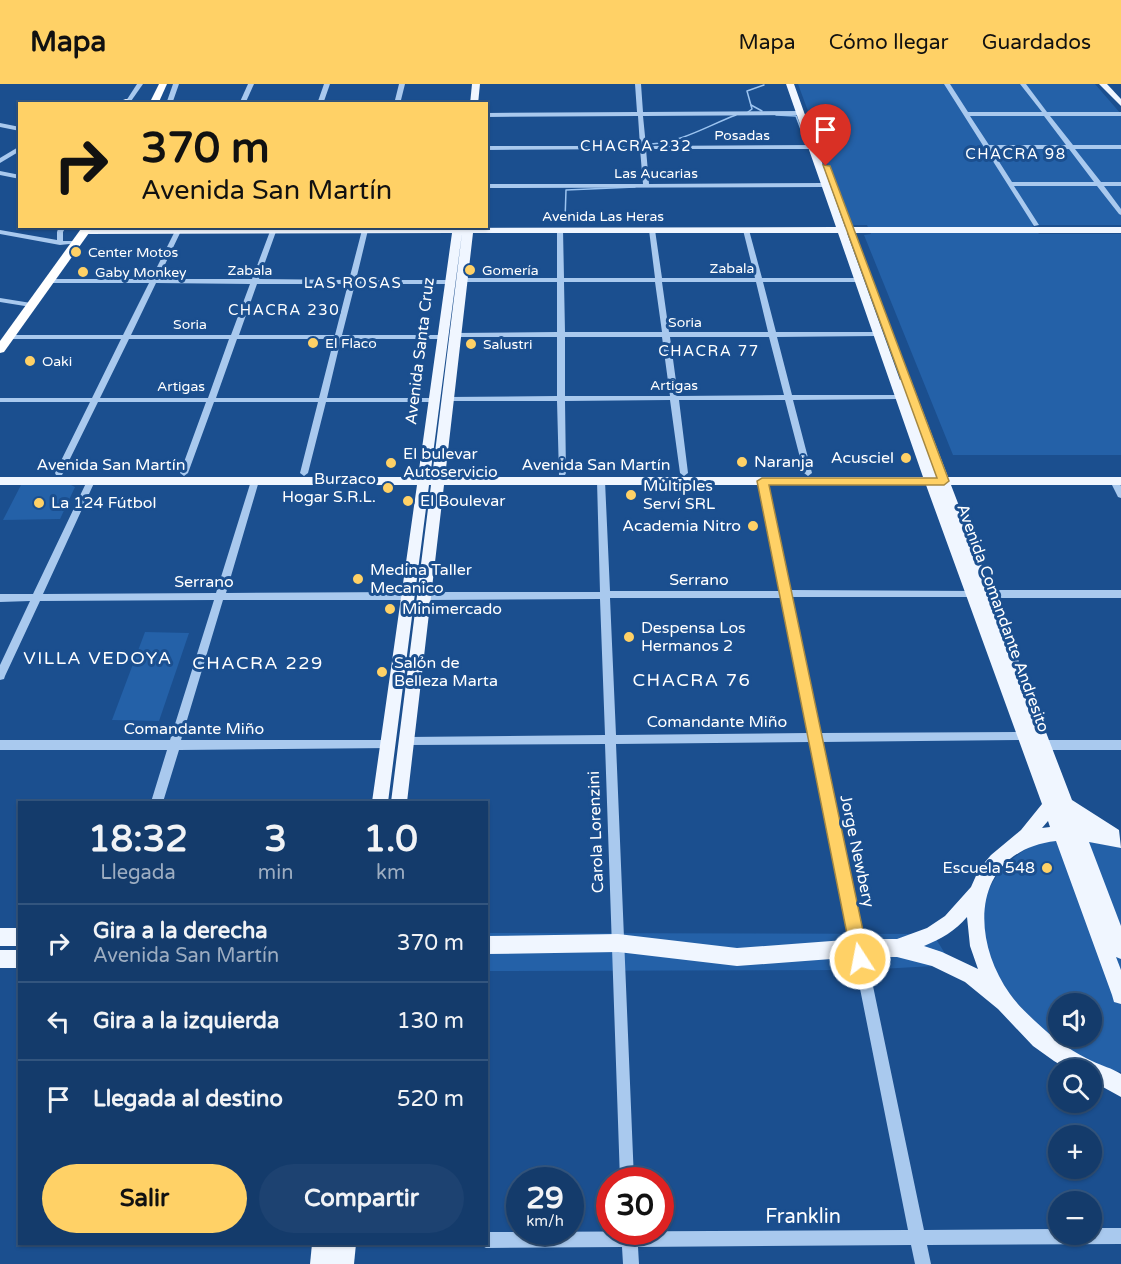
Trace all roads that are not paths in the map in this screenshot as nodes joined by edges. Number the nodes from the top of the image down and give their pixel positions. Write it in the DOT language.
graph roads {
  1 [pos="140,84"];
  2 [pos="163,84"];
  3 [pos="176,84"];
  4 [pos="251,84"];
  5 [pos="327,84"];
  6 [pos="402,84"];
  7 [pos="476,84"];
  8 [pos="485,84"];
  9 [pos="638,84"];
  10 [pos="790,84"];
  11 [pos="795,84"];
  12 [pos="948,84"];
  13 [pos="1023,84"];
  14 [pos="1103,84"];
  15 [pos="127,102"];
  16 [pos="154,102"];
  17 [pos="171,102"];
  18 [pos="243,102"];
  19 [pos="321,102"];
  20 [pos="398,102"];
  21 [pos="474,102"];
  22 [pos="483,102"];
  23 [pos="1121,104"];
  24 [pos="800,113"];
  25 [pos="640,114"];
  26 [pos="966,114"];
  27 [pos="1045,114"];
  28 [pos="1121,114"];
  29 [pos="488,115"];
  30 [pos="0,125"];
  31 [pos="18,129"];
  32 [pos="816,147"];
  33 [pos="987,147"];
  34 [pos="1071,147"];
  35 [pos="1121,147"];
  36 [pos="488,148"];
  37 [pos="643,148"];
  38 [pos="18,149"];
  39 [pos="0,161"];
  40 [pos="0,174"];
  41 [pos="18,177"];
  42 [pos="825,184"];
  43 [pos="1011,184"];
  44 [pos="1098,184"];
  45 [pos="1121,184"];
  46 [pos="646,185"];
  47 [pos="488,186"];
  48 [pos="1121,213"];
  49 [pos="1036,225"];
  50 [pos="1121,225"];
  51 [pos="844,227"];
  52 [pos="62,228"];
  53 [pos="179,228"];
  54 [pos="274,228"];
  55 [pos="366,228"];
  56 [pos="463,228"];
  57 [pos="488,228"];
  58 [pos="87,229"];
  59 [pos="560,230"];
  60 [pos="652,230"];
  61 [pos="746,230"];
  62 [pos="1121,230"];
  63 [pos="0,232"];
  64 [pos="77,242"];
  65 [pos="60,243"];
  66 [pos="68,255"];
  67 [pos="559,280"];
  68 [pos="658,280"];
  69 [pos="758,280"];
  70 [pos="858,280"];
  71 [pos="49,281"];
  72 [pos="456,281"];
  73 [pos="153,282"];
  74 [pos="254,282"];
  75 [pos="352,282"];
  76 [pos="0,300"];
  77 [pos="31,305"];
  78 [pos="561,334"];
  79 [pos="878,334"];
  80 [pos="455,335"];
  81 [pos="666,335"];
  82 [pos="772,335"];
  83 [pos="8,337"];
  84 [pos="126,337"];
  85 [pos="233,337"];
  86 [pos="338,337"];
  87 [pos="443,337"];
  88 [pos="0,349"];
  89 [pos="900,397"];
  90 [pos="562,398"];
  91 [pos="674,398"];
  92 [pos="789,398"];
  93 [pos="448,399"];
  94 [pos="0,400"];
  95 [pos="94,400"];
  96 [pos="210,400"];
  97 [pos="322,400"];
  98 [pos="435,400"];
  99 [pos="0,473"];
  100 [pos="59,473"];
  101 [pos="184,473"];
  102 [pos="304,473"];
  103 [pos="562,473"];
  104 [pos="684,473"];
  105 [pos="808,473"];
  106 [pos="425,477"];
  107 [pos="440,477"];
  108 [pos="936,477"];
  109 [pos="1118,478"];
  110 [pos="0,481"];
  111 [pos="91,481"];
  112 [pos="255,481"];
  113 [pos="601,481"];
  114 [pos="762,481"];
  115 [pos="1121,495"];
  116 [pos="786,594"];
  117 [pos="979,594"];
  118 [pos="1121,594"];
  119 [pos="605,595"];
  120 [pos="407,596"];
  121 [pos="425,596"];
  122 [pos="219,597"];
  123 [pos="0,598"];
  124 [pos="36,598"];
  125 [pos="0,676"];
  126 [pos="1027,736"];
  127 [pos="815,738"];
  128 [pos="611,740"];
  129 [pos="407,741"];
  130 [pos="1044,745"];
  131 [pos="1121,745"];
  132 [pos="0,746"];
  133 [pos="174,746"];
  134 [pos="387,746"];
  135 [pos="157,801"];
  136 [pos="380,801"];
  137 [pos="399,801"];
  138 [pos="1059,805"];
  139 [pos="1069,833"];
  140 [pos="1121,840"];
  141 [pos="1011,848"];
  142 [pos="978,892"];
  143 [pos="0,937"];
  144 [pos="18,937"];
  145 [pos="618,943"];
  146 [pos="488,945"];
  147 [pos="858,948"];
  148 [pos="897,948"];
  149 [pos="1116,950"];
  150 [pos="0,959"];
  151 [pos="18,959"];
  152 [pos="1121,995"];
  153 [pos="1005,1002"];
  154 [pos="1106,1077"];
  155 [pos="627,1167"];
  156 [pos="674,1235"];
  157 [pos="596,1236"];
  158 [pos="1121,1236"];
  159 [pos="917,1237"];
  160 [pos="488,1240"];
  161 [pos="323,1245"];
  162 [pos="345,1245"];
  163 [pos="630,1245"];
  164 [pos="321,1264"];
  165 [pos="343,1264"];
  166 [pos="631,1264"];
  167 [pos="923,1264"];
  1 -- 15 [label="street"];
  2 -- 16 [label="highway"];
  3 -- 17 [label="street"];
  4 -- 18 [label="street"];
  5 -- 19 [label="street"];
  6 -- 20 [label="street"];
  7 -- 21 [label="main road"];
  8 -- 22 [label="main road"];
  9 -- 25 [label="street"];
  10 -- 24 [label="main road, Avenida Comandante Andresito"];
  11 -- 32 [label="main road, Avenida Comandante Andresito"];
  12 -- 26 [label="street"];
  13 -- 27 [label="street"];
  14 -- 23 [label="main road"];
  24 -- 25 [label="street"];
  24 -- 32 [label="main road, Avenida Comandante Andresito"];
  25 -- 29 [label="street"];
  25 -- 37 [label="street"];
  26 -- 27 [label="street"];
  26 -- 33 [label="street"];
  27 -- 28 [label="street"];
  27 -- 34 [label="street"];
  30 -- 31 [label="street"];
  32 -- 37 [label="street, Posadas"];
  32 -- 42 [label="main road, Avenida Comandante Andresito"];
  32 -- 51 [label="main road, Avenida Comandante Andresito"];
  33 -- 34 [label="street"];
  33 -- 43 [label="street"];
  34 -- 35 [label="street"];
  34 -- 44 [label="street"];
  36 -- 37 [label="street, Posadas"];
  37 -- 46 [label="street"];
  38 -- 39 [label="street"];
  40 -- 41 [label="street"];
  42 -- 46 [label="street, Las Aucarias"];
  42 -- 51 [label="main road, Avenida Comandante Andresito"];
  43 -- 44 [label="street"];
  43 -- 49 [label="street"];
  44 -- 45 [label="street"];
  44 -- 48 [label="street"];
  46 -- 47 [label="street, Las Aucarias"];
  49 -- 50 [label="main road, Avenida Las Heras"];
  49 -- 51 [label="main road, Avenida Las Heras"];
  51 -- 57 [label="main road, Avenida Las Heras"];
  51 -- 61 [label="main road, Avenida Las Heras"];
  51 -- 62 [label="main road, Avenida Las Heras"];
  51 -- 70 [label="main road, Avenida Comandante Andresito"];
  51 -- 108 [label="main road, Avenida Comandante Andresito"];
  52 -- 65 [label="street"];
  53 -- 54 [label="main road, Avenida Las Heras"];
  53 -- 58 [label="main road, Avenida Las Heras"];
  53 -- 73 [label="street"];
  54 -- 55 [label="main road, Avenida Las Heras"];
  54 -- 74 [label="street"];
  55 -- 56 [label="main road, Avenida Las Heras"];
  55 -- 75 [label="street"];
  56 -- 59 [label="main road, Avenida Las Heras"];
  56 -- 72 [label="main road, Avenida Santa Cruz"];
  58 -- 64 [label="highway"];
  59 -- 60 [label="main road, Avenida Las Heras"];
  59 -- 67 [label="street"];
  60 -- 61 [label="main road, Avenida Las Heras"];
  60 -- 68 [label="street"];
  61 -- 69 [label="street"];
  63 -- 65 [label="street"];
  64 -- 65 [label="street"];
  64 -- 66 [label="highway"];
  65 -- 66 [label="street"];
  66 -- 71 [label="highway"];
  67 -- 68 [label="street, Zabala"];
  67 -- 72 [label="street, Zabala"];
  67 -- 78 [label="street"];
  68 -- 69 [label="street, Zabala"];
  68 -- 81 [label="street"];
  69 -- 70 [label="street, Zabala"];
  69 -- 82 [label="street"];
  70 -- 79 [label="main road, Avenida Comandante Andresito"];
  71 -- 73 [label="street, Zabala"];
  71 -- 77 [label="highway"];
  72 -- 75 [label="street, Zabala"];
  72 -- 80 [label="main road, Avenida Santa Cruz"];
  72 -- 87 [label="main road, Avenida Santa Cruz"];
  73 -- 74 [label="street, Zabala"];
  73 -- 84 [label="street"];
  74 -- 75 [label="street, Zabala"];
  74 -- 85 [label="street"];
  75 -- 86 [label="street"];
  76 -- 77 [label="street"];
  77 -- 83 [label="highway"];
  78 -- 80 [label="street, Soria"];
  78 -- 81 [label="street, Soria"];
  78 -- 90 [label="street"];
  79 -- 82 [label="street, Soria"];
  79 -- 89 [label="main road, Avenida Comandante Andresito"];
  80 -- 93 [label="main road, Avenida Santa Cruz"];
  81 -- 82 [label="street, Soria"];
  81 -- 91 [label="street"];
  82 -- 92 [label="street"];
  83 -- 84 [label="street, Soria"];
  83 -- 88 [label="highway"];
  84 -- 85 [label="street, Soria"];
  84 -- 95 [label="street"];
  85 -- 86 [label="street, Soria"];
  85 -- 96 [label="street"];
  86 -- 87 [label="street, Soria"];
  86 -- 97 [label="street"];
  87 -- 98 [label="main road, Avenida Santa Cruz"];
  89 -- 92 [label="street, Artigas"];
  89 -- 108 [label="main road, Avenida Comandante Andresito"];
  90 -- 91 [label="street, Artigas"];
  90 -- 93 [label="street, Artigas"];
  90 -- 103 [label="street"];
  91 -- 92 [label="street, Artigas"];
  91 -- 104 [label="street"];
  92 -- 105 [label="street"];
  93 -- 107 [label="main road, Avenida Santa Cruz"];
  94 -- 95 [label="street, Artigas"];
  95 -- 96 [label="street, Artigas"];
  95 -- 100 [label="street"];
  96 -- 97 [label="street, Artigas"];
  96 -- 101 [label="street"];
  97 -- 98 [label="street, Artigas"];
  97 -- 102 [label="street"];
  98 -- 106 [label="main road, Avenida Santa Cruz"];
  99 -- 100 [label="main road, Avenida San Martín"];
  100 -- 101 [label="main road, Avenida San Martín"];
  101 -- 102 [label="main road, Avenida San Martín"];
  102 -- 106 [label="main road, Avenida San Martín"];
  103 -- 104 [label="main road, Avenida San Martín"];
  103 -- 107 [label="main road, Avenida San Martín"];
  104 -- 105 [label="main road, Avenida San Martín"];
  105 -- 108 [label="main road, Avenida San Martín"];
  106 -- 107 [label="main road, Avenida San Martín"];
  106 -- 112 [label="main road, Avenida San Martín"];
  106 -- 120 [label="main road, Avenida Santa Cruz"];
  107 -- 113 [label="main road, Avenida San Martín"];
  107 -- 121 [label="main road, Avenida Santa Cruz"];
  108 -- 109 [label="main road, Avenida San Martín"];
  108 -- 114 [label="main road, Avenida San Martín"];
  108 -- 117 [label="main road, Avenida Comandante Andresito"];
  109 -- 115 [label="street"];
  110 -- 111 [label="main road, Avenida San Martín"];
  111 -- 112 [label="main road, Avenida San Martín"];
  111 -- 124 [label="street"];
  112 -- 122 [label="street"];
  113 -- 114 [label="main road, Avenida San Martín"];
  113 -- 119 [label="street, Carola Lorenzini"];
  114 -- 116 [label="street, Jorge Newbery"];
  116 -- 117 [label="street, Serrano"];
  116 -- 119 [label="street, Serrano"];
  116 -- 127 [label="street, Jorge Newbery"];
  117 -- 118 [label="street, Serrano"];
  117 -- 126 [label="main road, Avenida Comandante Andresito"];
  117 -- 130 [label="main road, Avenida Comandante Andresito"];
  119 -- 121 [label="street, Serrano"];
  119 -- 128 [label="street, Carola Lorenzini"];
  120 -- 122 [label="street, Serrano"];
  120 -- 134 [label="main road, Avenida Santa Cruz"];
  121 -- 129 [label="main road, Avenida Santa Cruz"];
  122 -- 124 [label="street, Serrano"];
  122 -- 133 [label="street"];
  123 -- 124 [label="street, Serrano"];
  124 -- 125 [label="street"];
  126 -- 127 [label="street, Comandante Miño"];
  126 -- 138 [label="main road, Avenida Comandante Andresito"];
  127 -- 128 [label="street, Comandante Miño"];
  127 -- 147 [label="street, Jorge Newbery"];
  128 -- 129 [label="street, Comandante Miño"];
  128 -- 145 [label="street, Carola Lorenzini"];
  129 -- 137 [label="main road, Avenida Santa Cruz"];
  130 -- 131 [label="street"];
  130 -- 138 [label="main road, Avenida Comandante Andresito"];
  132 -- 133 [label="street, Comandante Miño"];
  133 -- 134 [label="street, Comandante Miño"];
  133 -- 135 [label="street"];
  134 -- 136 [label="main road, Avenida Santa Cruz"];
  138 -- 139 [label="main road, Avenida Comandante Andresito"];
  138 -- 140 [label="main road"];
  138 -- 141 [label="main road"];
  139 -- 140 [label="main road"];
  139 -- 141 [label="main road"];
  139 -- 149 [label="main road, Avenida Comandante Andresito"];
  141 -- 142 [label="main road"];
  142 -- 148 [label="main road"];
  142 -- 153 [label="main road"];
  143 -- 144 [label="main road"];
  145 -- 146 [label="main road"];
  145 -- 147 [label="main road"];
  145 -- 155 [label="street, Carola Lorenzini"];
  147 -- 148 [label="main road"];
  147 -- 159 [label="street, Jorge Newbery"];
  148 -- 153 [label="main road"];
  149 -- 152 [label="main road, Avenida Comandante Andresito"];
  150 -- 151 [label="main road"];
  153 -- 154 [label="main road"];
  156 -- 159 [label="street, Franklin"];
  157 -- 160 [label="street, Franklin"];
  158 -- 159 [label="street, Franklin"];
  159 -- 167 [label="street, Jorge Newbery"];
  161 -- 164 [label="main road"];
  162 -- 165 [label="main road"];
  163 -- 166 [label="street"];
}
